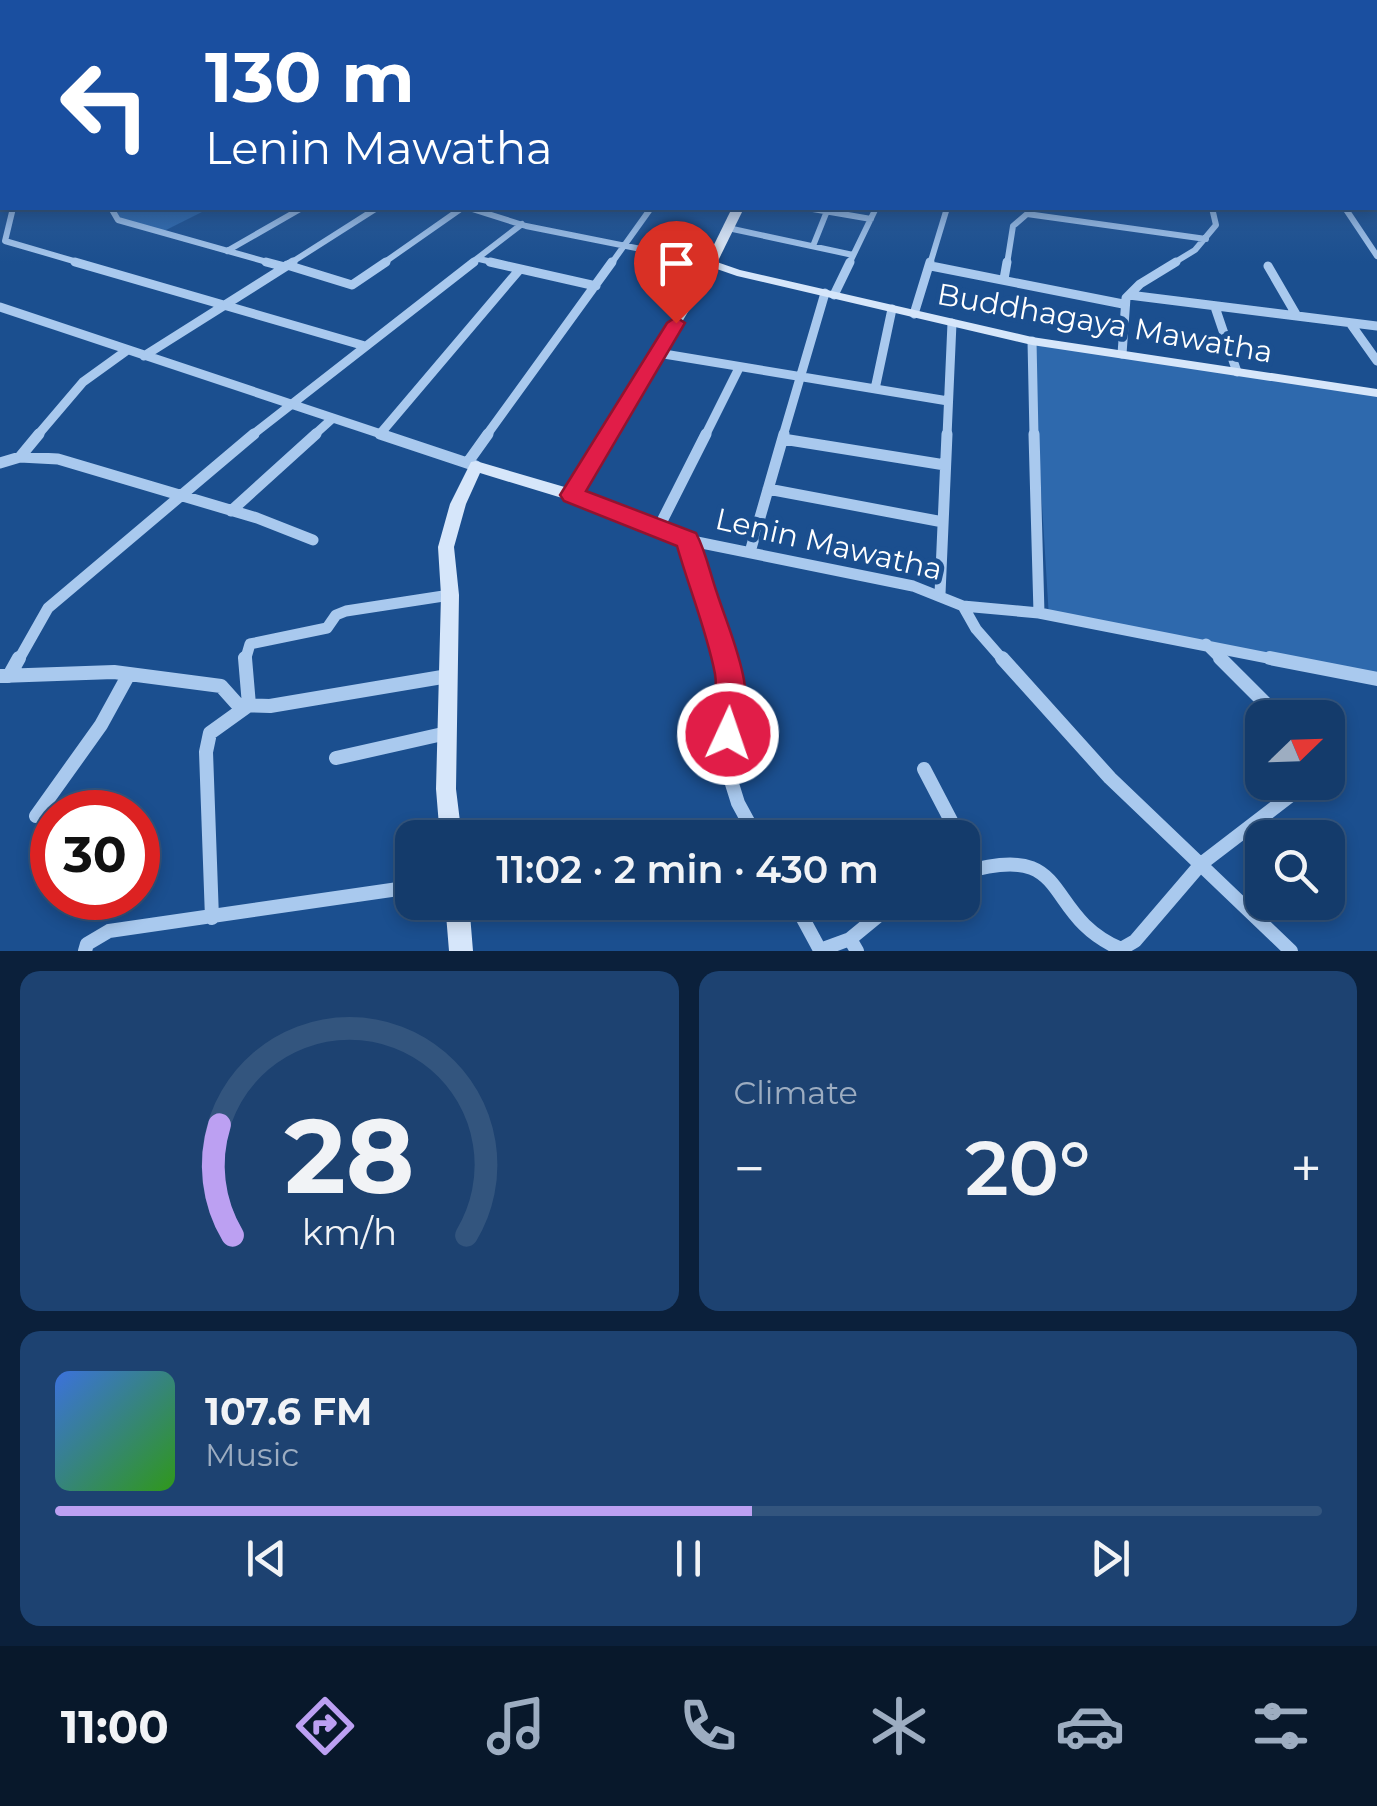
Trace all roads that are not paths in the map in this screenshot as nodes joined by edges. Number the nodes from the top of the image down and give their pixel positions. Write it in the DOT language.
graph roads {
  1 [pos="13,210"];
  2 [pos="112,210"];
  3 [pos="298,210"];
  4 [pos="375,210"];
  5 [pos="463,210"];
  6 [pos="473,210"];
  7 [pos="649,210"];
  8 [pos="737,210"];
  9 [pos="820,210"];
  10 [pos="875,210"];
  11 [pos="946,210"];
  12 [pos="1211,210"];
  13 [pos="1346,210"];
  14 [pos="827,211"];
  15 [pos="871,219"];
  16 [pos="522,224"];
  17 [pos="728,228"];
  18 [pos="1206,239"];
  19 [pos="624,244"];
  20 [pos="813,246"];
  21 [pos="227,250"];
  22 [pos="854,255"];
  23 [pos="1377,256"];
  24 [pos="479,259"];
  25 [pos="711,263"];
  26 [pos="286,266"];
  27 [pos="932,266"];
  28 [pos="1268,266"];
  29 [pos="520,269"];
  30 [pos="1004,279"];
  31 [pos="596,286"];
  32 [pos="829,294"];
  33 [pos="1126,299"];
  34 [pos="225,305"];
  35 [pos="1215,306"];
  36 [pos="0,307"];
  37 [pos="892,309"];
  38 [pos="914,314"];
  39 [pos="1296,316"];
  40 [pos="952,323"];
  41 [pos="1350,323"];
  42 [pos="1377,326"];
  43 [pos="1032,341"];
  44 [pos="365,346"];
  45 [pos="126,350"];
  46 [pos="658,353"];
  47 [pos="1122,354"];
  48 [pos="144,356"];
  49 [pos="1377,361"];
  50 [pos="739,368"];
  51 [pos="1238,372"];
  52 [pos="800,378"];
  53 [pos="875,389"];
  54 [pos="1377,393"];
  55 [pos="948,401"];
  56 [pos="290,404"];
  57 [pos="333,418"];
  58 [pos="380,434"];
  59 [pos="783,439"];
  60 [pos="20,458"];
  61 [pos="0,463"];
  62 [pos="472,464"];
  63 [pos="945,465"];
  64 [pos="768,489"];
  65 [pos="181,495"];
  66 [pos="572,495"];
  67 [pos="231,510"];
  68 [pos="943,522"];
  69 [pos="659,528"];
  70 [pos="314,540"];
  71 [pos="687,540"];
  72 [pos="750,552"];
  73 [pos="940,594"];
  74 [pos="450,595"];
  75 [pos="963,606"];
  76 [pos="1039,613"];
  77 [pos="1206,644"];
  78 [pos="128,674"];
  79 [pos="4,676"];
  80 [pos="448,676"];
  81 [pos="1377,679"];
  82 [pos="1262,700"];
  83 [pos="249,705"];
  84 [pos="447,733"];
  85 [pos="336,758"];
  86 [pos="924,769"];
  87 [pos="55,790"];
  88 [pos="1284,800"];
  89 [pos="449,820"];
  90 [pos="748,820"];
  91 [pos="951,820"];
  92 [pos="1200,864"];
  93 [pos="980,868"];
  94 [pos="395,890"];
  95 [pos="212,918"];
  96 [pos="458,920"];
  97 [pos="804,920"];
  98 [pos="877,920"];
  99 [pos="853,945"];
  100 [pos="820,950"];
  101 [pos="86,951"];
  102 [pos="461,951"];
  103 [pos="811,951"];
  104 [pos="1290,951"];
  1 -- 34 [label="street"];
  2 -- 21 [label="street"];
  3 -- 21 [label="street"];
  4 -- 26 [label="street"];
  5 -- 26 [label="street"];
  6 -- 16 [label="street"];
  7 -- 19 [label="street"];
  8 -- 17 [label="main road"];
  9 -- 14 [label="street"];
  10 -- 15 [label="street"];
  11 -- 27 [label="street"];
  12 -- 18 [label="street"];
  13 -- 23 [label="street"];
  14 -- 15 [label="street"];
  14 -- 20 [label="street"];
  15 -- 22 [label="street"];
  16 -- 19 [label="street"];
  16 -- 24 [label="street"];
  17 -- 20 [label="street"];
  17 -- 25 [label="main road"];
  18 -- 30 [label="street"];
  18 -- 33 [label="street"];
  19 -- 25 [label="street"];
  19 -- 31 [label="street"];
  20 -- 22 [label="street"];
  21 -- 26 [label="street"];
  22 -- 32 [label="street"];
  24 -- 29 [label="street"];
  24 -- 44 [label="street"];
  25 -- 32 [label="main road, Buddhagaya Mawatha"];
  25 -- 46 [label="main road"];
  26 -- 34 [label="street"];
  27 -- 30 [label="street"];
  27 -- 38 [label="street"];
  28 -- 39 [label="street"];
  29 -- 31 [label="street"];
  29 -- 58 [label="street"];
  30 -- 33 [label="street"];
  31 -- 62 [label="street"];
  32 -- 37 [label="main road, Buddhagaya Mawatha"];
  32 -- 52 [label="street"];
  33 -- 35 [label="street"];
  33 -- 47 [label="street"];
  34 -- 44 [label="street"];
  34 -- 48 [label="street"];
  35 -- 39 [label="street"];
  35 -- 51 [label="street"];
  36 -- 45 [label="street, Lenin Mawatha"];
  37 -- 38 [label="main road, Buddhagaya Mawatha"];
  37 -- 53 [label="street"];
  38 -- 40 [label="main road, Buddhagaya Mawatha"];
  39 -- 41 [label="street"];
  40 -- 43 [label="main road, Buddhagaya Mawatha"];
  40 -- 55 [label="street"];
  41 -- 42 [label="street"];
  41 -- 49 [label="street"];
  43 -- 47 [label="main road, Buddhagaya Mawatha"];
  43 -- 76 [label="street"];
  44 -- 56 [label="street"];
  45 -- 48 [label="street, Lenin Mawatha"];
  45 -- 60 [label="street"];
  46 -- 50 [label="street"];
  46 -- 66 [label="main road"];
  47 -- 51 [label="main road, Buddhagaya Mawatha"];
  48 -- 56 [label="street, Lenin Mawatha"];
  50 -- 52 [label="street"];
  50 -- 69 [label="street"];
  51 -- 54 [label="main road, Buddhagaya Mawatha"];
  52 -- 53 [label="street"];
  52 -- 59 [label="street"];
  53 -- 55 [label="street"];
  55 -- 63 [label="street"];
  56 -- 57 [label="street, Lenin Mawatha"];
  56 -- 65 [label="street"];
  57 -- 58 [label="street, Lenin Mawatha"];
  57 -- 67 [label="street"];
  58 -- 62 [label="street, Lenin Mawatha"];
  59 -- 63 [label="street"];
  59 -- 64 [label="street"];
  60 -- 61 [label="street"];
  60 -- 65 [label="street"];
  62 -- 66 [label="main road, Lenin Mawatha"];
  62 -- 74 [label="main road"];
  63 -- 68 [label="street"];
  64 -- 68 [label="street"];
  64 -- 72 [label="street"];
  65 -- 67 [label="street"];
  65 -- 79 [label="street"];
  66 -- 69 [label="street, Lenin Mawatha"];
  67 -- 70 [label="street"];
  68 -- 73 [label="street"];
  69 -- 71 [label="street, Lenin Mawatha"];
  71 -- 72 [label="street, Lenin Mawatha"];
  71 -- 90 [label="street"];
  72 -- 73 [label="street, Lenin Mawatha"];
  73 -- 75 [label="street, Lenin Mawatha"];
  74 -- 80 [label="main road"];
  74 -- 83 [label="street"];
  75 -- 76 [label="street, Lenin Mawatha"];
  75 -- 92 [label="street"];
  76 -- 77 [label="street, Lenin Mawatha"];
  77 -- 81 [label="street, Lenin Mawatha"];
  77 -- 82 [label="street"];
  78 -- 79 [label="street"];
  78 -- 83 [label="street"];
  78 -- 87 [label="street"];
  80 -- 83 [label="street"];
  80 -- 84 [label="main road"];
  83 -- 95 [label="street"];
  84 -- 85 [label="street"];
  84 -- 89 [label="main road"];
  86 -- 91 [label="street"];
  88 -- 92 [label="street"];
  92 -- 93 [label="street"];
  92 -- 104 [label="street"];
  94 -- 95 [label="street"];
  95 -- 101 [label="street"];
  96 -- 102 [label="main road"];
  97 -- 100 [label="street"];
  98 -- 99 [label="street"];
  99 -- 100 [label="street"];
  100 -- 103 [label="street"];
}
